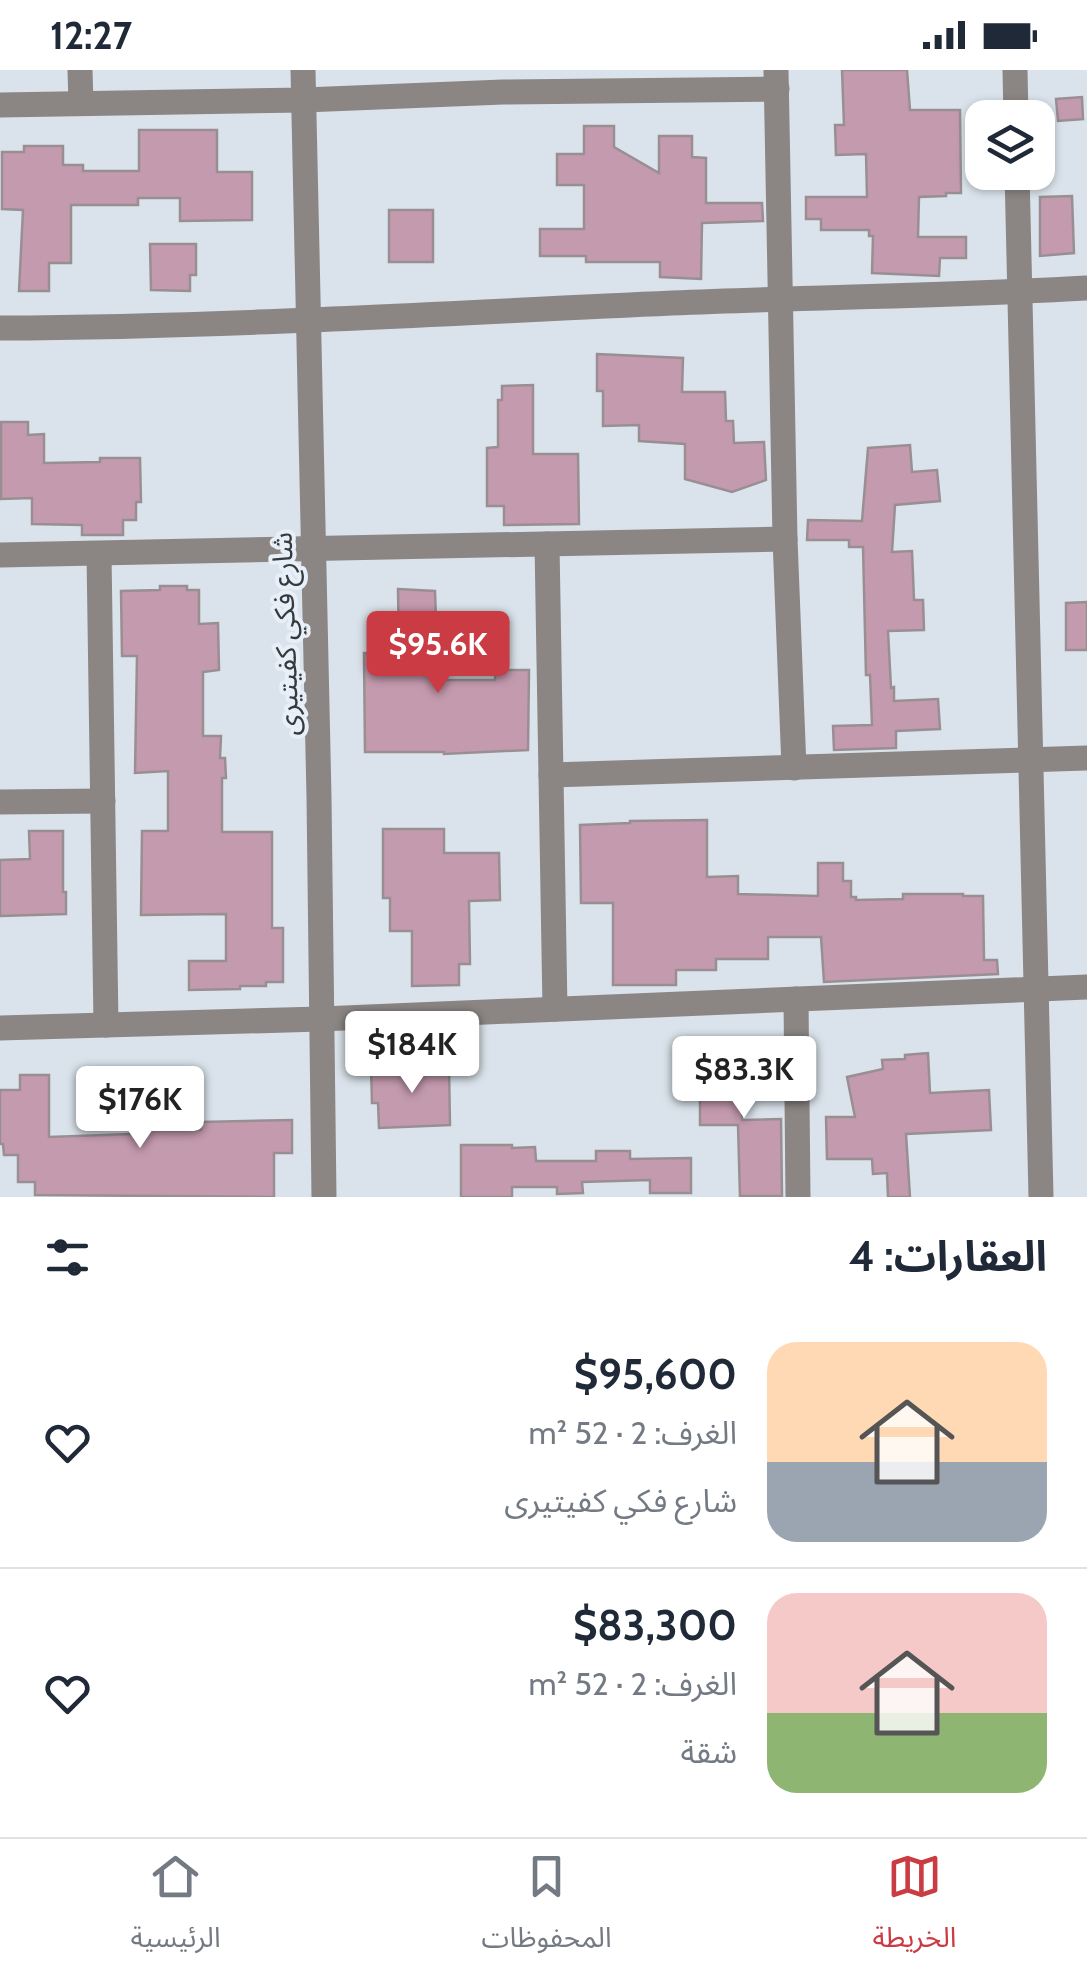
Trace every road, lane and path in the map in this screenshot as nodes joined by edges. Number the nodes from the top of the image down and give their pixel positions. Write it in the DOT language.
graph roads {
  1 [pos="80,70"];
  2 [pos="304,70"];
  3 [pos="1015,70"];
  4 [pos="777,79"];
  5 [pos="507,81"];
  6 [pos="304,100"];
  7 [pos="1016,100"];
  8 [pos="81,104"];
  9 [pos="0,105"];
  10 [pos="1017,190"];
  11 [pos="1087,288"];
  12 [pos="1020,292"];
  13 [pos="782,300"];
  14 [pos="307,320"];
  15 [pos="0,328"];
  16 [pos="786,539"];
  17 [pos="546,544"];
  18 [pos="312,550"];
  19 [pos="99,554"];
  20 [pos="0,555"];
  21 [pos="1087,758"];
  22 [pos="1030,760"];
  23 [pos="794,768"];
  24 [pos="551,775"];
  25 [pos="104,800"];
  26 [pos="0,802"];
  27 [pos="1087,987"];
  28 [pos="1035,989"];
  29 [pos="796,999"];
  30 [pos="555,1009"];
  31 [pos="321,1019"];
  32 [pos="106,1025"];
  33 [pos="0,1028"];
  34 [pos="324,1197"];
  35 [pos="798,1197"];
  36 [pos="1041,1197"];
  1 -- 8 [label="street"];
  2 -- 6 [label="street, شارع فكي كفيتيرى"];
  3 -- 7 [label="street"];
  4 -- 5 [label="street"];
  4 -- 13 [label="street"];
  5 -- 6 [label="street"];
  6 -- 8 [label="street"];
  6 -- 14 [label="street, شارع فكي كفيتيرى"];
  8 -- 9 [label="street"];
  10 -- 12 [label="street"];
  11 -- 12 [label="street"];
  12 -- 13 [label="street"];
  12 -- 22 [label="street"];
  13 -- 14 [label="street"];
  13 -- 16 [label="street"];
  14 -- 15 [label="street"];
  14 -- 18 [label="street, شارع فكي كفيتيرى"];
  16 -- 17 [label="street"];
  16 -- 23 [label="street"];
  17 -- 18 [label="street"];
  17 -- 24 [label="street"];
  18 -- 19 [label="street"];
  18 -- 31 [label="street, شارع فكي كفيتيرى"];
  19 -- 20 [label="street"];
  19 -- 25 [label="street"];
  21 -- 22 [label="street"];
  22 -- 23 [label="street"];
  22 -- 28 [label="street"];
  23 -- 24 [label="street"];
  24 -- 30 [label="street"];
  25 -- 26 [label="street"];
  25 -- 32 [label="street"];
  27 -- 28 [label="street"];
  28 -- 29 [label="street"];
  28 -- 36 [label="street"];
  29 -- 30 [label="street"];
  29 -- 35 [label="street"];
  30 -- 31 [label="street"];
  31 -- 32 [label="street"];
  31 -- 34 [label="street, شارع فكي كفيتيرى"];
  32 -- 33 [label="street"];
}
